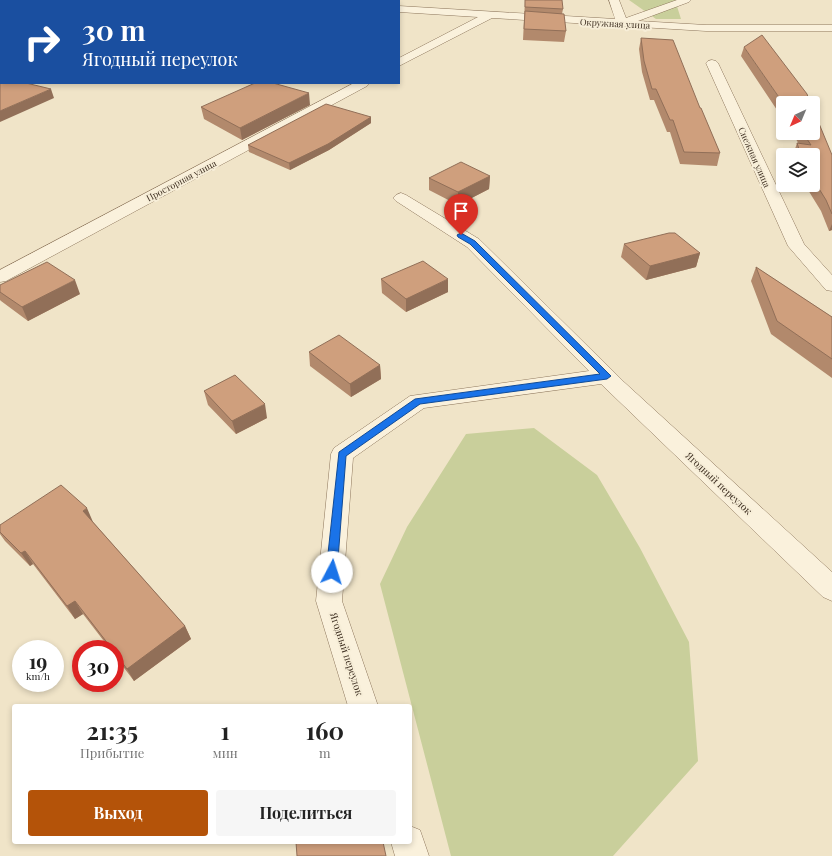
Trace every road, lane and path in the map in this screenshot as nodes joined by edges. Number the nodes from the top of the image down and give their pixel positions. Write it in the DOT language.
graph roads {
  1 [pos="614,0"];
  2 [pos="686,0"];
  3 [pos="691,0"];
  4 [pos="400,9"];
  5 [pos="490,15"];
  6 [pos="622,24"];
  7 [pos="706,28"];
  8 [pos="832,28"];
  9 [pos="400,63"];
  10 [pos="712,63"];
  11 [pos="361,84"];
  12 [pos="401,198"];
  13 [pos="0,277"];
  14 [pos="832,286"];
  15 [pos="607,376"];
  16 [pos="832,589"];
  17 [pos="363,704"];
  18 [pos="409,844"];
  19 [pos="412,856"];
  1 -- 6 [label="street"];
  2 -- 6 [label="street"];
  3 -- 7 [label="street"];
  4 -- 5 [label="street, Окружная улица"];
  5 -- 6 [label="street, Окружная улица"];
  5 -- 9 [label="street"];
  6 -- 7 [label="street, Окружная улица"];
  7 -- 8 [label="street, Окружная улица"];
  10 -- 14 [label="street, Снежная улица"];
  11 -- 13 [label="street, Просторная улица"];
  12 -- 15 [label="street, Ягодный переулок"];
  15 -- 16 [label="street, Ягодный переулок"];
  15 -- 17 [label="street, Ягодный переулок"];
  18 -- 19 [label="street"];
}
